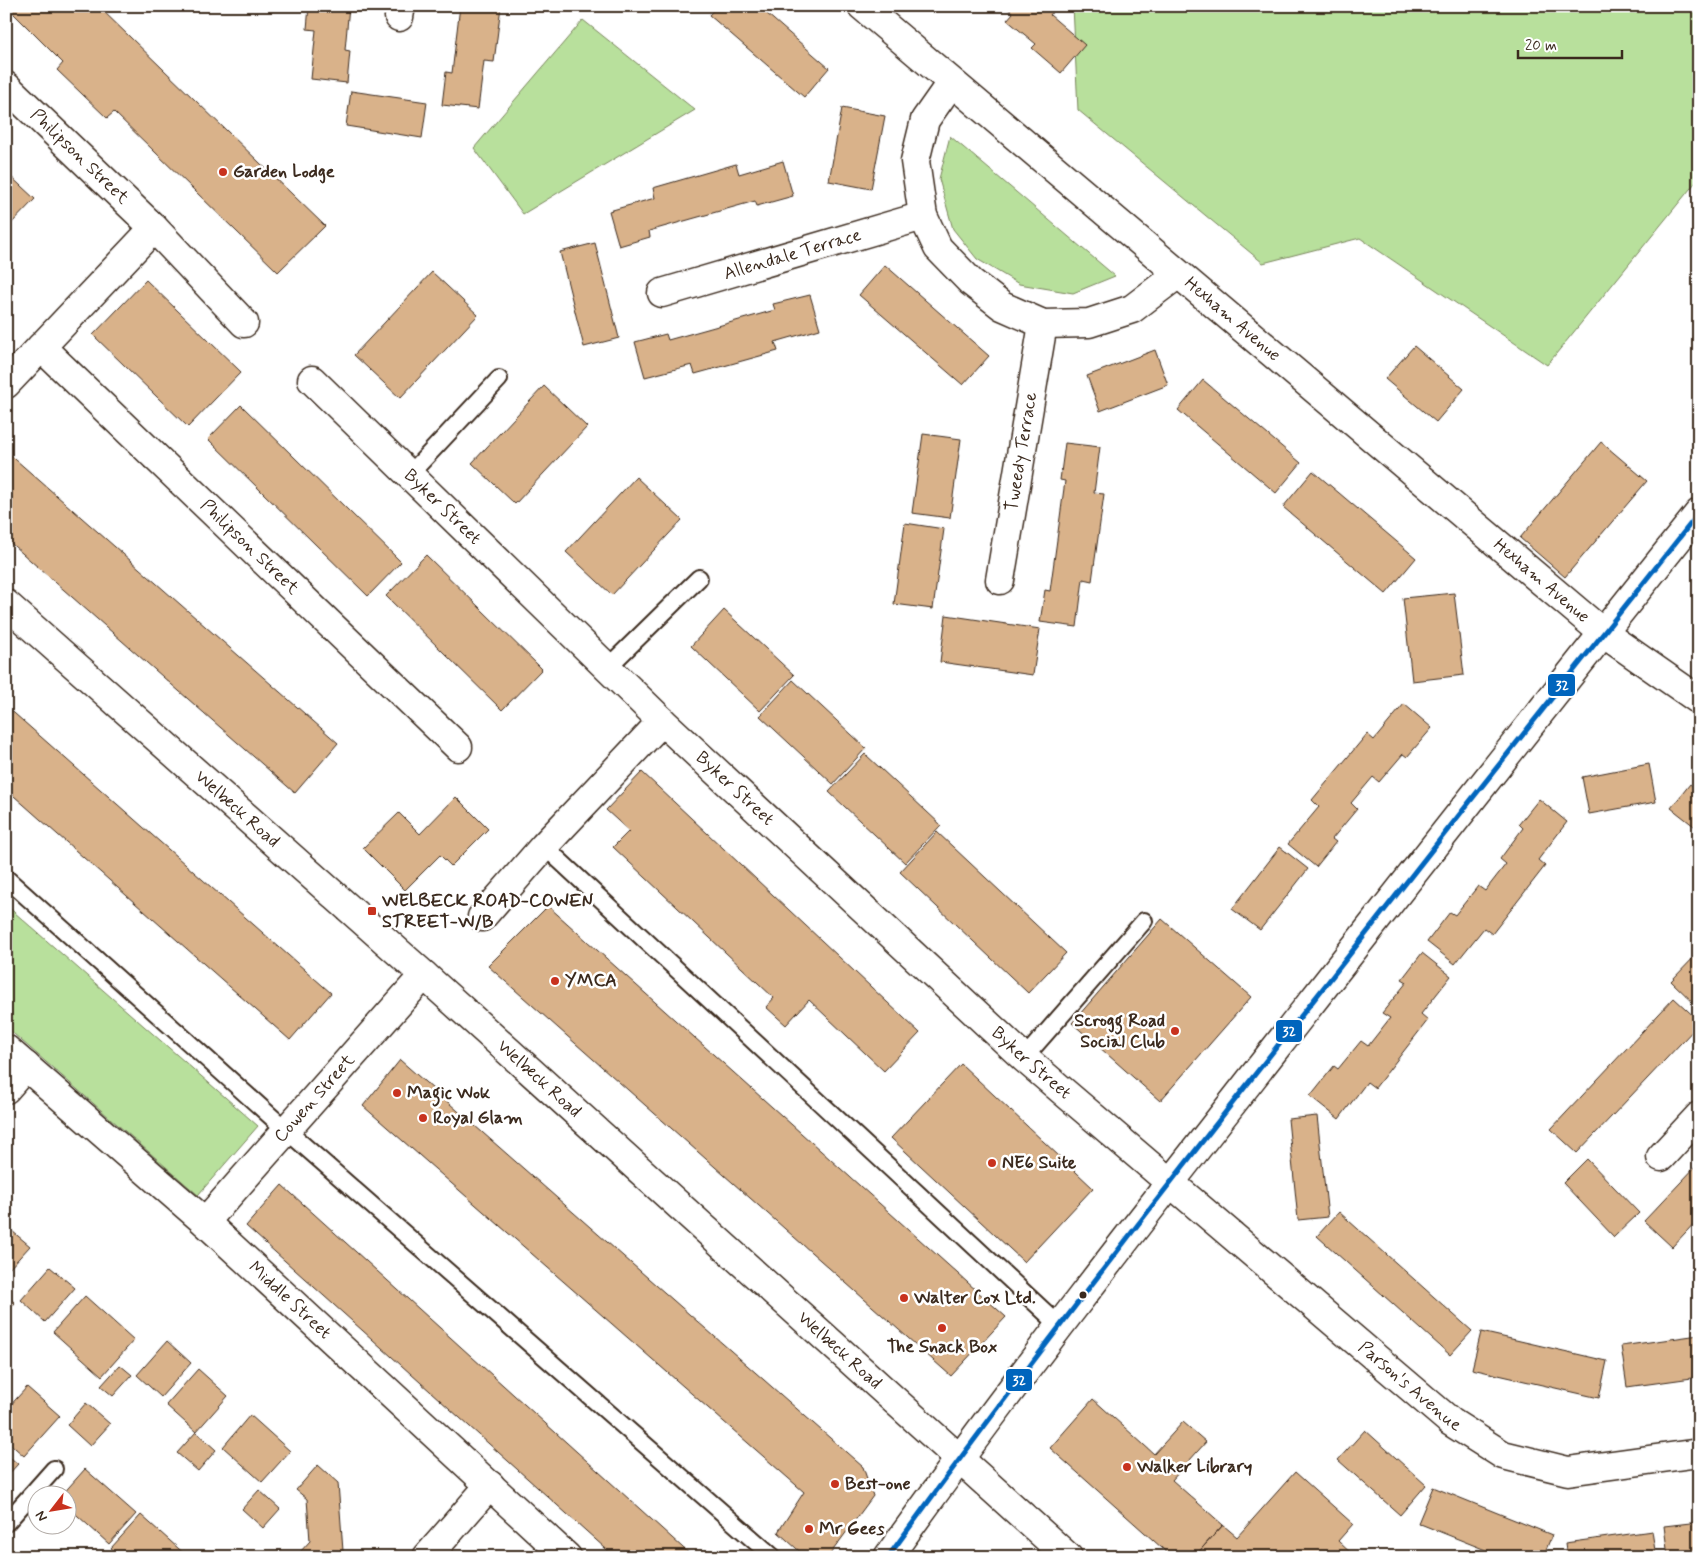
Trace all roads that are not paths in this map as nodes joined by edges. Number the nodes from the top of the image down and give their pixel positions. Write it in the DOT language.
graph roads {
  1 [pos="862,6"];
  2 [pos="952,83"];
  3 [pos="6,86"];
  4 [pos="923,216"];
  5 [pos="154,228"];
  6 [pos="1178,274"];
  7 [pos="662,293"];
  8 [pos="244,323"];
  9 [pos="1043,324"];
  10 [pos="41,347"];
  11 [pos="499,379"];
  12 [pos="312,380"];
  13 [pos="6,384"];
  14 [pos="409,475"];
  15 [pos="1699,513"];
  16 [pos="699,578"];
  17 [pos="1000,580"];
  18 [pos="6,604"];
  19 [pos="1603,633"];
  20 [pos="607,668"];
  21 [pos="1699,700"];
  22 [pos="662,722"];
  23 [pos="458,747"];
  24 [pos="544,846"];
  25 [pos="6,878"];
  26 [pos="482,916"];
  27 [pos="1144,921"];
  28 [pos="424,975"];
  29 [pos="16,1058"];
  30 [pos="1024,1058"];
  31 [pos="6,1089"];
  32 [pos="1699,1116"];
  33 [pos="286,1130"];
  34 [pos="1661,1157"];
  35 [pos="1170,1182"];
  36 [pos="205,1222"];
  37 [pos="1060,1326"];
  38 [pos="1699,1452"];
  39 [pos="959,1458"];
  40 [pos="54,1469"];
  41 [pos="490,1485"];
  42 [pos="6,1523"];
  43 [pos="427,1557"];
  44 [pos="568,1557"];
  45 [pos="773,1557"];
  46 [pos="888,1557"];
  47 [pos="1068,1557"];
  1 -- 2 [label="street, Hexham Avenue"];
  2 -- 4 [label="street"];
  2 -- 6 [label="street, Hexham Avenue"];
  3 -- 5 [label="street, Philipson Street"];
  4 -- 7 [label="street, Allendale Terrace"];
  4 -- 9 [label="street"];
  5 -- 8 [label="street, Philipson Street"];
  5 -- 10 [label="street"];
  6 -- 9 [label="street"];
  6 -- 19 [label="street, Hexham Avenue"];
  9 -- 17 [label="street, Tweedy Terrace"];
  10 -- 13 [label="street"];
  10 -- 23 [label="street, Philipson Street"];
  11 -- 14 [label="lane"];
  12 -- 14 [label="street, Byker Street"];
  14 -- 20 [label="street, Byker Street"];
  15 -- 19 [label="street"];
  16 -- 20 [label="lane"];
  18 -- 28 [label="street, Welbeck Road"];
  19 -- 21 [label="street, Hexham Avenue"];
  19 -- 35 [label="street"];
  20 -- 22 [label="street, Byker Street"];
  22 -- 24 [label="street"];
  22 -- 30 [label="street, Byker Street"];
  24 -- 26 [label="street"];
  24 -- 37 [label="lane"];
  25 -- 33 [label="lane"];
  27 -- 30 [label="lane"];
  28 -- 33 [label="street, Cowen Street"];
  28 -- 39 [label="street, Welbeck Road"];
  29 -- 31 [label="street"];
  29 -- 36 [label="street, Middle Street"];
  30 -- 35 [label="street, Byker Street"];
  32 -- 34 [label="street"];
  33 -- 36 [label="street, Cowen Street"];
  33 -- 45 [label="lane"];
  35 -- 37 [label="street"];
  35 -- 38 [label="street, Parson's Avenue"];
  36 -- 41 [label="street, Middle Street"];
  37 -- 39 [label="street"];
  39 -- 46 [label="street"];
  39 -- 47 [label="street, Welbeck Road"];
  40 -- 42 [label="lane"];
  41 -- 43 [label="street"];
  41 -- 44 [label="street, Middle Street"];
}
